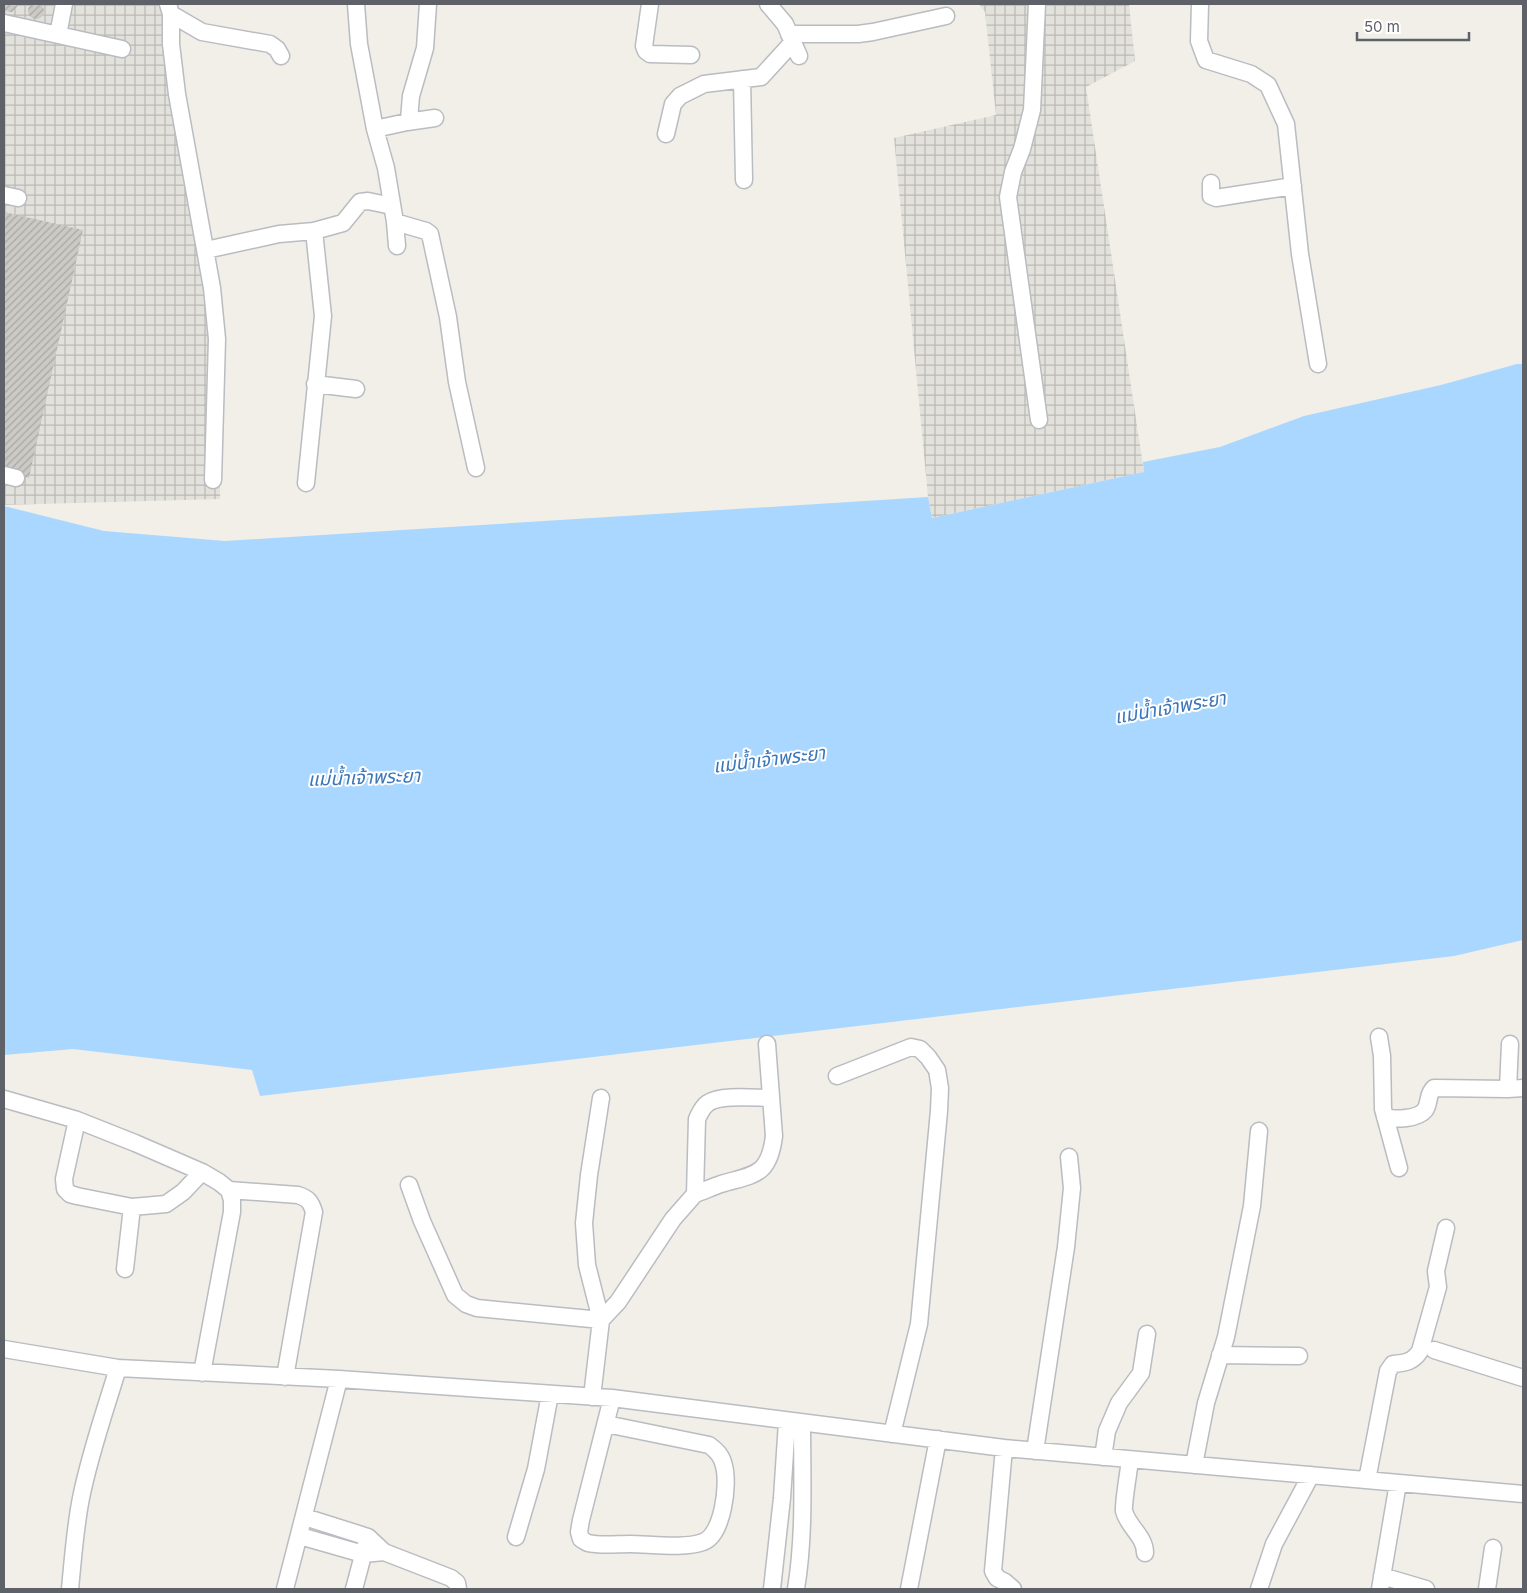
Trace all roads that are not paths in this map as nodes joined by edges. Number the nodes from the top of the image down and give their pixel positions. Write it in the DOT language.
graph roads {
  1 [pos="64,4"];
  2 [pos="356,4"];
  3 [pos="428,4"];
  4 [pos="650,4"];
  5 [pos="768,4"];
  6 [pos="1036,4"];
  7 [pos="1200,4"];
  8 [pos="170,9"];
  9 [pos="946,16"];
  10 [pos="4,23"];
  11 [pos="58,35"];
  12 [pos="794,44"];
  13 [pos="122,49"];
  14 [pos="691,55"];
  15 [pos="281,56"];
  16 [pos="742,79"];
  17 [pos="436,118"];
  18 [pos="407,122"];
  19 [pos="375,129"];
  20 [pos="666,134"];
  21 [pos="744,180"];
  22 [pos="1211,183"];
  23 [pos="1293,186"];
  24 [pos="392,206"];
  25 [pos="395,222"];
  26 [pos="314,231"];
  27 [pos="397,246"];
  28 [pos="206,250"];
  29 [pos="1318,364"];
  30 [pos="315,384"];
  31 [pos="356,389"];
  32 [pos="1039,420"];
  33 [pos="476,468"];
  34 [pos="213,480"];
  35 [pos="306,483"];
  36 [pos="1379,1037"];
  37 [pos="767,1044"];
  38 [pos="1510,1044"];
  39 [pos="837,1076"];
  40 [pos="1516,1089"];
  41 [pos="601,1098"];
  42 [pos="771,1098"];
  43 [pos="4,1099"];
  44 [pos="1385,1117"];
  45 [pos="77,1120"];
  46 [pos="1259,1131"];
  47 [pos="1069,1157"];
  48 [pos="1399,1168"];
  49 [pos="202,1172"];
  50 [pos="408,1185"];
  51 [pos="229,1190"];
  52 [pos="690,1199"];
  53 [pos="132,1207"];
  54 [pos="1446,1228"];
  55 [pos="125,1269"];
  56 [pos="601,1320"];
  57 [pos="1147,1334"];
  58 [pos="4,1348"];
  59 [pos="1434,1350"];
  60 [pos="1220,1355"];
  61 [pos="1299,1356"];
  62 [pos="118,1368"];
  63 [pos="202,1374"];
  64 [pos="285,1377"];
  65 [pos="1523,1378"];
  66 [pos="339,1379"];
  67 [pos="550,1394"];
  68 [pos="592,1397"];
  69 [pos="612,1398"];
  70 [pos="795,1422"];
  71 [pos="606,1424"];
  72 [pos="892,1434"];
  73 [pos="938,1439"];
  74 [pos="1004,1448"];
  75 [pos="1035,1451"];
  76 [pos="1103,1457"];
  77 [pos="1130,1460"];
  78 [pos="1194,1465"];
  79 [pos="1311,1475"];
  80 [pos="1367,1480"];
  81 [pos="1398,1483"];
  82 [pos="1523,1494"];
  83 [pos="305,1517"];
  84 [pos="300,1536"];
  85 [pos="368,1537"];
  86 [pos="516,1537"];
  87 [pos="1493,1548"];
  88 [pos="384,1552"];
  89 [pos="1145,1553"];
  90 [pos="363,1554"];
  91 [pos="1381,1582"];
  92 [pos="70,1589"];
  93 [pos="285,1589"];
  94 [pos="354,1589"];
  95 [pos="458,1589"];
  96 [pos="772,1589"];
  97 [pos="796,1589"];
  98 [pos="909,1589"];
  99 [pos="1013,1589"];
  100 [pos="1259,1589"];
  101 [pos="1426,1589"];
  102 [pos="1487,1589"];
  1 -- 11 [label="street"];
  2 -- 19 [label="street"];
  3 -- 18 [label="street"];
  4 -- 14 [label="street"];
  5 -- 12 [label="street"];
  6 -- 32 [label="street"];
  7 -- 23 [label="street"];
  8 -- 15 [label="street"];
  8 -- 28 [label="street"];
  9 -- 12 [label="street"];
  10 -- 11 [label="street"];
  11 -- 13 [label="street"];
  12 -- 16 [label="street"];
  16 -- 20 [label="street"];
  16 -- 21 [label="street"];
  17 -- 18 [label="street"];
  18 -- 19 [label="street"];
  19 -- 24 [label="street"];
  22 -- 23 [label="street"];
  23 -- 29 [label="street"];
  24 -- 25 [label="street"];
  24 -- 26 [label="street"];
  25 -- 27 [label="street"];
  25 -- 33 [label="street"];
  26 -- 28 [label="street"];
  26 -- 30 [label="street"];
  28 -- 34 [label="street"];
  30 -- 31 [label="street"];
  30 -- 35 [label="street"];
  36 -- 44 [label="street"];
  37 -- 42 [label="street"];
  38 -- 40 [label="street"];
  39 -- 72 [label="street"];
  40 -- 44 [label="street"];
  41 -- 56 [label="street"];
  42 -- 52 [label="street"];
  42 -- 52 [label="street"];
  43 -- 45 [label="street"];
  44 -- 48 [label="street"];
  45 -- 49 [label="street"];
  45 -- 53 [label="street"];
  46 -- 60 [label="street"];
  47 -- 75 [label="street"];
  49 -- 51 [label="street"];
  49 -- 53 [label="street"];
  50 -- 56 [label="street"];
  51 -- 63 [label="street"];
  51 -- 64 [label="street"];
  52 -- 56 [label="street"];
  53 -- 55 [label="street"];
  54 -- 80 [label="street"];
  56 -- 68 [label="street"];
  57 -- 76 [label="street"];
  58 -- 62 [label="street"];
  59 -- 65 [label="street"];
  60 -- 61 [label="street"];
  60 -- 78 [label="street"];
  62 -- 63 [label="street"];
  62 -- 92 [label="street"];
  63 -- 64 [label="street"];
  64 -- 66 [label="street"];
  66 -- 67 [label="street"];
  66 -- 83 [label="street"];
  67 -- 68 [label="street"];
  67 -- 86 [label="street"];
  68 -- 69 [label="street"];
  69 -- 70 [label="street"];
  69 -- 71 [label="street"];
  70 -- 72 [label="street"];
  70 -- 96 [label="street"];
  70 -- 97 [label="street"];
  71 -- 71 [label="street"];
  72 -- 73 [label="street"];
  73 -- 74 [label="street"];
  73 -- 98 [label="street"];
  74 -- 75 [label="street"];
  74 -- 99 [label="street"];
  75 -- 76 [label="street"];
  76 -- 77 [label="street"];
  77 -- 78 [label="street"];
  77 -- 89 [label="street"];
  78 -- 79 [label="street"];
  79 -- 80 [label="street"];
  79 -- 100 [label="street"];
  80 -- 81 [label="street"];
  81 -- 82 [label="street"];
  81 -- 91 [label="street"];
  83 -- 84 [label="street"];
  83 -- 85 [label="street"];
  84 -- 90 [label="street"];
  84 -- 93 [label="street"];
  85 -- 88 [label="street"];
  85 -- 90 [label="street"];
  87 -- 102 [label="street"];
  88 -- 90 [label="street"];
  88 -- 95 [label="street"];
  90 -- 94 [label="street"];
  91 -- 101 [label="street"];
}
